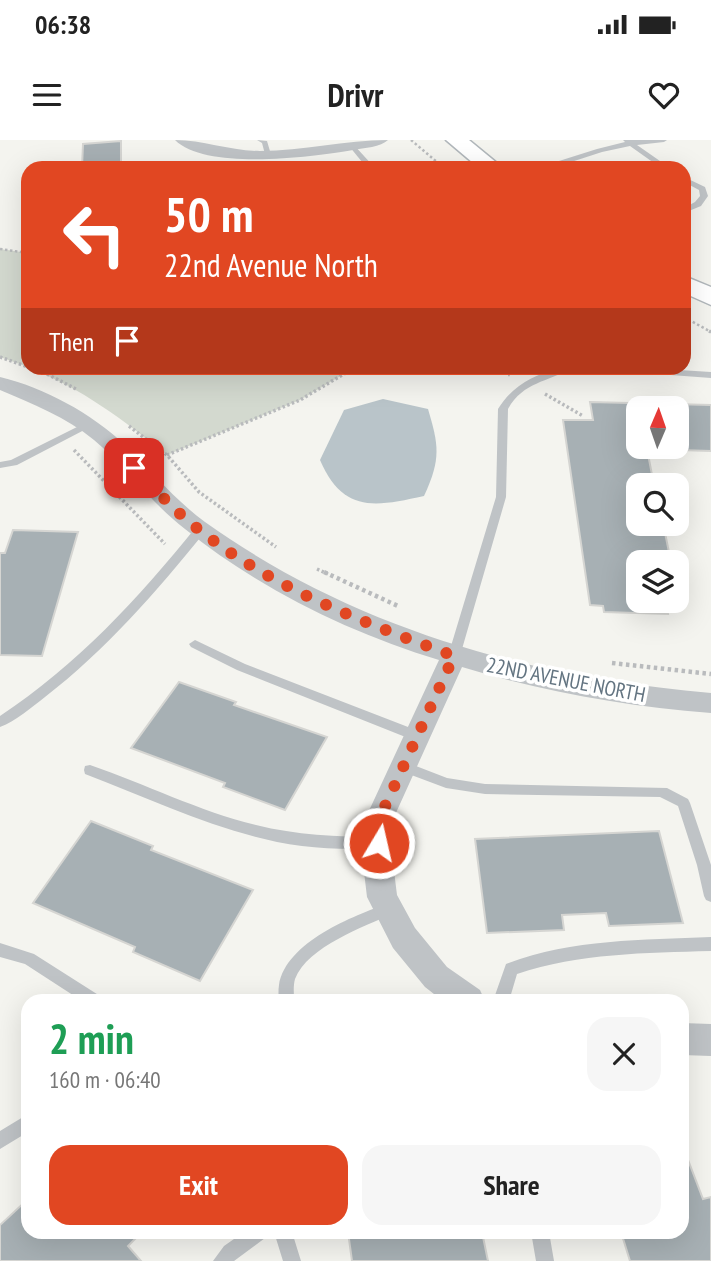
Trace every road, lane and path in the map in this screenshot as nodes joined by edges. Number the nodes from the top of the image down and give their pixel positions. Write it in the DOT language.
graph roads {
  1 [pos="182,140"];
  2 [pos="260,140"];
  3 [pos="378,140"];
  4 [pos="411,140"];
  5 [pos="456,140"];
  6 [pos="664,140"];
  7 [pos="626,141"];
  8 [pos="351,145"];
  9 [pos="269,156"];
  10 [pos="364,161"];
  11 [pos="436,161"];
  12 [pos="483,161"];
  13 [pos="567,161"];
  14 [pos="656,161"];
  15 [pos="691,183"];
  16 [pos="711,187"];
  17 [pos="702,190"];
  18 [pos="691,208"];
  19 [pos="0,249"];
  20 [pos="21,252"];
  21 [pos="691,287"];
  22 [pos="711,297"];
  23 [pos="691,321"];
  24 [pos="711,332"];
  25 [pos="0,358"];
  26 [pos="21,365"];
  27 [pos="691,374"];
  28 [pos="342,375"];
  29 [pos="543,375"];
  30 [pos="711,375"];
  31 [pos="0,383"];
  32 [pos="87,425"];
  33 [pos="61,439"];
  34 [pos="0,465"];
  35 [pos="200,530"];
  36 [pos="285,553"];
  37 [pos="178,558"];
  38 [pos="316,568"];
  39 [pos="409,610"];
  40 [pos="195,645"];
  41 [pos="454,656"];
  42 [pos="601,661"];
  43 [pos="711,674"];
  44 [pos="711,703"];
  45 [pos="0,722"];
  46 [pos="417,736"];
  47 [pos="403,766"];
  48 [pos="90,770"];
  49 [pos="379,843"];
  50 [pos="711,896"];
  51 [pos="389,909"];
  52 [pos="711,944"];
  53 [pos="0,950"];
  54 [pos="84,994"];
  55 [pos="285,994"];
  56 [pos="450,994"];
  57 [pos="504,994"];
  58 [pos="689,1039"];
  59 [pos="711,1040"];
  60 [pos="21,1127"];
  61 [pos="0,1141"];
  62 [pos="249,1239"];
  63 [pos="285,1239"];
  64 [pos="541,1239"];
  65 [pos="222,1261"];
  66 [pos="292,1261"];
  67 [pos="545,1261"];
  1 -- 9 [label="street"];
  2 -- 9 [label="lane"];
  3 -- 8 [label="street"];
  4 -- 11 [label="path"];
  5 -- 12 [label="street"];
  6 -- 7 [label="lane"];
  7 -- 13 [label="lane"];
  7 -- 14 [label="lane"];
  8 -- 9 [label="street"];
  8 -- 10 [label="lane"];
  15 -- 17 [label="lane"];
  16 -- 17 [label="lane"];
  17 -- 18 [label="lane"];
  19 -- 20 [label="path"];
  21 -- 22 [label="street"];
  23 -- 24 [label="path"];
  25 -- 26 [label="path"];
  27 -- 30 [label="lane"];
  28 -- 36 [label="path"];
  29 -- 41 [label="lane"];
  31 -- 32 [label="street, 22ND AVENUE NORTH"];
  32 -- 33 [label="lane"];
  32 -- 35 [label="street, 22ND AVENUE NORTH"];
  33 -- 34 [label="lane"];
  33 -- 37 [label="path"];
  35 -- 37 [label="lane"];
  35 -- 41 [label="street, 22ND AVENUE NORTH"];
  37 -- 45 [label="lane"];
  38 -- 39 [label="path"];
  40 -- 46 [label="lane"];
  41 -- 44 [label="street, 22ND AVENUE NORTH"];
  41 -- 46 [label="street"];
  42 -- 43 [label="path"];
  46 -- 47 [label="street"];
  47 -- 49 [label="street"];
  47 -- 50 [label="lane"];
  48 -- 49 [label="lane"];
  49 -- 51 [label="street"];
  51 -- 55 [label="lane"];
  51 -- 56 [label="street"];
  52 -- 57 [label="lane"];
  53 -- 54 [label="lane"];
  58 -- 59 [label="street"];
  60 -- 61 [label="lane"];
  62 -- 65 [label="lane"];
  63 -- 66 [label="lane"];
  64 -- 67 [label="lane"];
}
